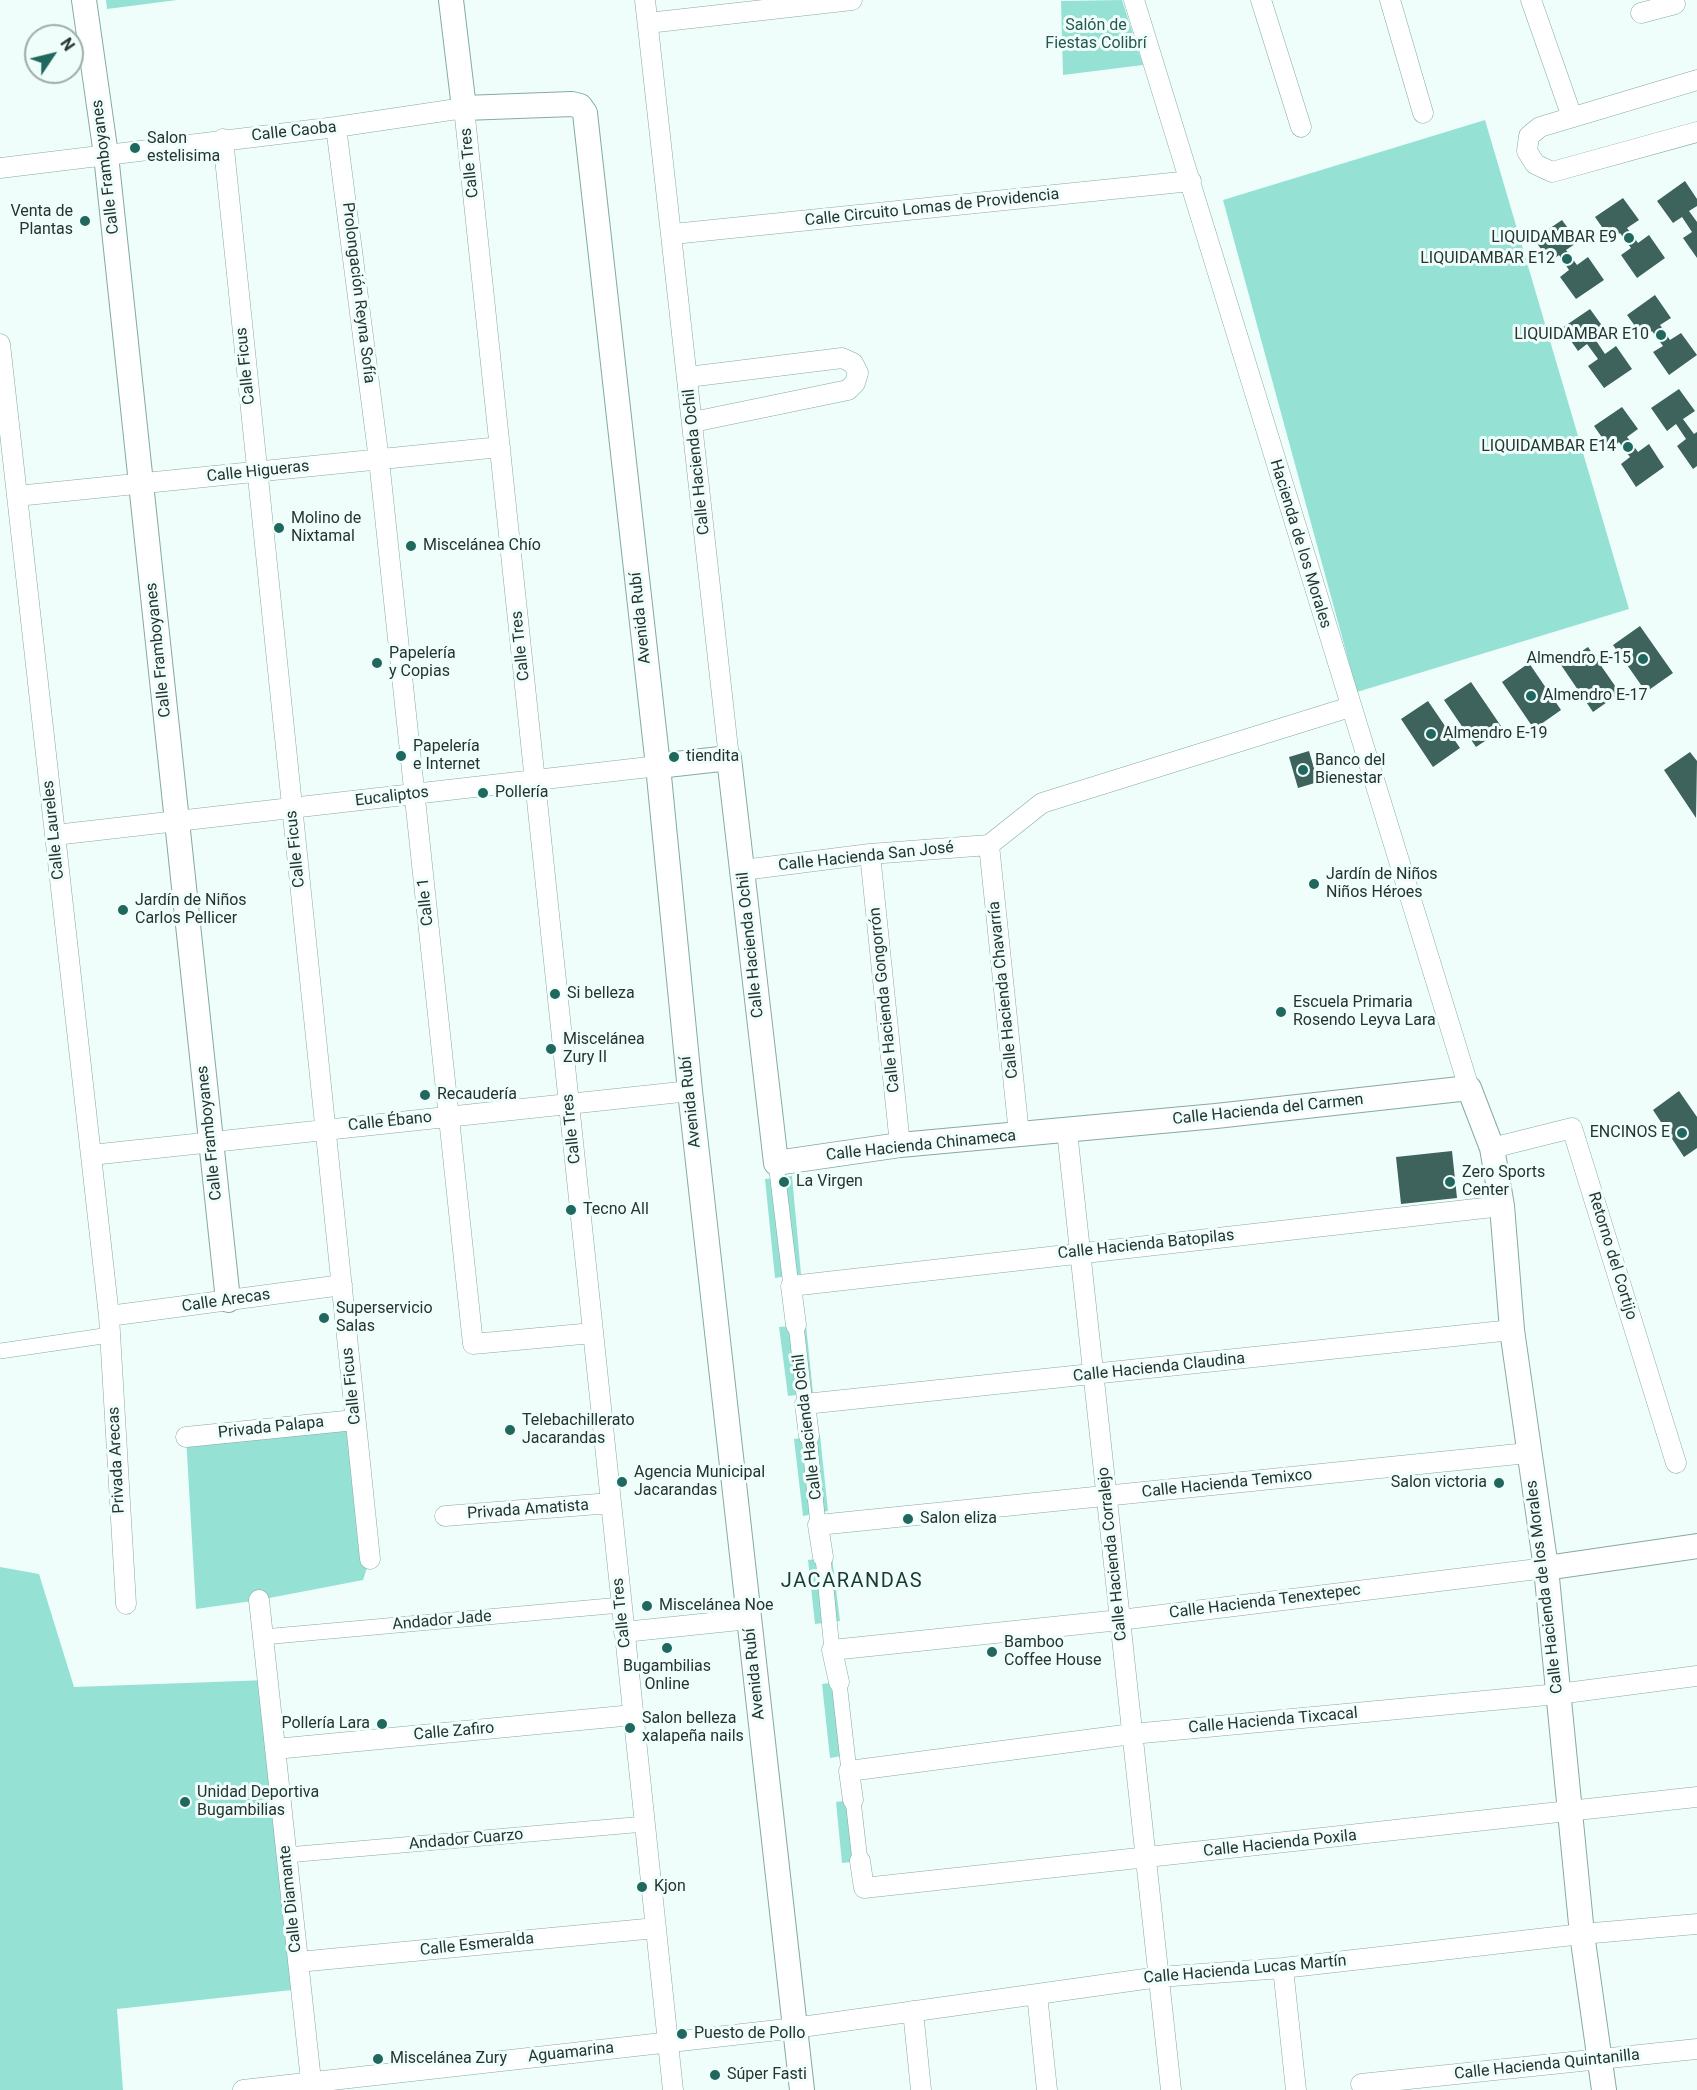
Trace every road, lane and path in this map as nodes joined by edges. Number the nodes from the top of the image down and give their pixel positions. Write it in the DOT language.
graph roads {
  1 [pos="84,0"];
  2 [pos="451,0"];
  3 [pos="645,0"];
  4 [pos="852,0"];
  5 [pos="1134,0"];
  6 [pos="1261,0"];
  7 [pos="1390,0"];
  8 [pos="1531,0"];
  9 [pos="1674,0"];
  10 [pos="1641,13"];
  11 [pos="648,23"];
  12 [pos="1697,80"];
  13 [pos="464,108"];
  14 [pos="585,112"];
  15 [pos="1423,114"];
  16 [pos="1572,117"];
  17 [pos="336,127"];
  18 [pos="1301,127"];
  19 [pos="1697,132"];
  20 [pos="223,140"];
  21 [pos="106,154"];
  22 [pos="0,168"];
  23 [pos="1191,181"];
  24 [pos="673,234"];
  25 [pos="0,344"];
  26 [pos="688,377"];
  27 [pos="693,422"];
  28 [pos="500,447"];
  29 [pos="380,460"];
  30 [pos="257,472"];
  31 [pos="141,484"];
  32 [pos="17,496"];
  33 [pos="1350,707"];
  34 [pos="729,758"];
  35 [pos="658,766"];
  36 [pos="535,780"];
  37 [pos="415,794"];
  38 [pos="292,808"];
  39 [pos="177,821"];
  40 [pos="55,835"];
  41 [pos="988,845"];
  42 [pos="870,854"];
  43 [pos="743,870"];
  44 [pos="1468,1088"];
  45 [pos="690,1091"];
  46 [pos="569,1104"];
  47 [pos="449,1116"];
  48 [pos="325,1129"];
  49 [pos="1067,1131"];
  50 [pos="1019,1134"];
  51 [pos="211,1140"];
  52 [pos="900,1145"];
  53 [pos="1492,1148"];
  54 [pos="91,1155"];
  55 [pos="776,1163"];
  56 [pos="1502,1206"];
  57 [pos="1080,1252"];
  58 [pos="342,1285"];
  59 [pos="791,1286"];
  60 [pos="228,1300"];
  61 [pos="110,1325"];
  62 [pos="796,1325"];
  63 [pos="1512,1330"];
  64 [pos="593,1333"];
  65 [pos="0,1351"];
  66 [pos="1093,1376"];
  67 [pos="805,1404"];
  68 [pos="355,1420"];
  69 [pos="808,1436"];
  70 [pos="186,1437"];
  71 [pos="1528,1453"];
  72 [pos="1676,1463"];
  73 [pos="1106,1496"];
  74 [pos="611,1503"];
  75 [pos="445,1516"];
  76 [pos="818,1525"];
  77 [pos="1697,1546"];
  78 [pos="823,1557"];
  79 [pos="370,1559"];
  80 [pos="1546,1568"];
  81 [pos="259,1600"];
  82 [pos="126,1604"];
  83 [pos="621,1605"];
  84 [pos="748,1619"];
  85 [pos="1120,1620"];
  86 [pos="624,1632"];
  87 [pos="263,1638"];
  88 [pos="832,1650"];
  89 [pos="1697,1676"];
  90 [pos="839,1682"];
  91 [pos="1558,1694"];
  92 [pos="633,1715"];
  93 [pos="1132,1734"];
  94 [pos="275,1749"];
  95 [pos="849,1771"];
  96 [pos="1697,1797"];
  97 [pos="853,1800"];
  98 [pos="1572,1813"];
  99 [pos="645,1824"];
  100 [pos="286,1855"];
  101 [pos="1146,1858"];
  102 [pos="860,1861"];
  103 [pos="864,1888"];
  104 [pos="1697,1924"];
  105 [pos="656,1928"];
  106 [pos="1582,1934"];
  107 [pos="298,1962"];
  108 [pos="1283,1968"];
  109 [pos="1159,1977"];
  110 [pos="1037,1994"];
  111 [pos="913,2011"];
  112 [pos="795,2027"];
  113 [pos="668,2043"];
  114 [pos="1697,2049"];
  115 [pos="1599,2059"];
  116 [pos="1361,2084"];
  117 [pos="311,2085"];
  118 [pos="243,2090"];
  119 [pos="673,2090"];
  120 [pos="802,2090"];
  121 [pos="921,2090"];
  122 [pos="1047,2090"];
  123 [pos="1171,2090"];
  124 [pos="1296,2090"];
  125 [pos="1604,2090"];
  1 -- 21 [label="street, Calle Framboyanes"];
  2 -- 13 [label="street"];
  3 -- 11 [label="street, Calle Hacienda Ochil"];
  4 -- 11 [label="street"];
  5 -- 23 [label="street, Hacienda de los Morales"];
  6 -- 18 [label="street"];
  7 -- 15 [label="street"];
  8 -- 16 [label="street"];
  9 -- 10 [label="street"];
  11 -- 24 [label="street, Calle Hacienda Ochil"];
  12 -- 16 [label="street"];
  13 -- 14 [label="street, Calle Caoba"];
  13 -- 17 [label="street, Calle Caoba"];
  13 -- 28 [label="street, Calle Tres"];
  14 -- 35 [label="street, Avenida Rubí"];
  16 -- 19 [label="street"];
  17 -- 20 [label="street, Calle Caoba"];
  17 -- 29 [label="street, Prolongación Reyna Sofía"];
  20 -- 21 [label="street, Calle Caoba"];
  20 -- 30 [label="street, Calle Ficus"];
  21 -- 22 [label="street, Calle Caoba"];
  21 -- 31 [label="street, Calle Framboyanes"];
  23 -- 24 [label="street, Calle Circuito Lomas de Providencia"];
  23 -- 33 [label="street, Hacienda de los Morales"];
  24 -- 26 [label="street, Calle Hacienda Ochil"];
  25 -- 32 [label="street, Calle Laureles"];
  26 -- 27 [label="street, Calle Hacienda Ochil"];
  26 -- 27 [label="street"];
  27 -- 34 [label="street, Calle Hacienda Ochil"];
  28 -- 29 [label="street, Calle Higueras"];
  28 -- 36 [label="street, Calle Tres"];
  29 -- 30 [label="street, Calle Higueras"];
  29 -- 37 [label="street, Calle 1"];
  30 -- 31 [label="street, Calle Higueras"];
  30 -- 38 [label="street, Calle Ficus"];
  31 -- 32 [label="street, Calle Higueras"];
  31 -- 39 [label="street, Calle Framboyanes"];
  32 -- 40 [label="street, Calle Laureles"];
  33 -- 41 [label="street"];
  33 -- 44 [label="street, Hacienda de los Morales"];
  34 -- 35 [label="street, Eucaliptos"];
  34 -- 43 [label="street, Calle Hacienda Ochil"];
  35 -- 36 [label="street, Eucaliptos"];
  35 -- 45 [label="street, Avenida Rubí"];
  36 -- 37 [label="street, Eucaliptos"];
  36 -- 46 [label="street, Calle Tres"];
  37 -- 38 [label="street, Eucaliptos"];
  37 -- 47 [label="street, Calle 1"];
  38 -- 39 [label="street, Eucaliptos"];
  38 -- 48 [label="street, Calle Ficus"];
  39 -- 40 [label="street, Eucaliptos"];
  39 -- 51 [label="street, Calle Framboyanes"];
  40 -- 54 [label="street, Calle Laureles"];
  41 -- 42 [label="street, Calle Hacienda San José"];
  41 -- 50 [label="street, Calle Hacienda Chavarría"];
  42 -- 43 [label="street, Calle Hacienda San José"];
  42 -- 52 [label="street, Calle Hacienda Gongorrón"];
  43 -- 55 [label="street, Calle Hacienda Ochil"];
  44 -- 49 [label="street, Calle Hacienda del Carmen"];
  44 -- 53 [label="street, Calle Hacienda de los Morales"];
  45 -- 46 [label="street, Calle Ébano"];
  45 -- 84 [label="street, Avenida Rubí"];
  46 -- 47 [label="street, Calle Ébano"];
  46 -- 64 [label="street, Calle Tres"];
  47 -- 48 [label="street, Calle Ébano"];
  47 -- 64 [label="street, Calle 1"];
  48 -- 51 [label="street, Calle Ébano"];
  48 -- 58 [label="street, Calle Ficus"];
  49 -- 50 [label="street, Calle Hacienda Chinameca"];
  49 -- 57 [label="street, Calle Hacienda Corralejo"];
  50 -- 52 [label="street, Calle Hacienda Chinameca"];
  51 -- 54 [label="street, Calle Ébano"];
  51 -- 60 [label="street, Calle Framboyanes"];
  52 -- 55 [label="street, Calle Hacienda Chinameca"];
  53 -- 56 [label="street, Calle Hacienda de los Morales"];
  53 -- 72 [label="street, Retorno del Cortijo"];
  54 -- 61 [label="street, Calle Laureles"];
  55 -- 59 [label="street, Calle Hacienda Ochil"];
  56 -- 57 [label="street, Calle Hacienda Batopilas"];
  56 -- 63 [label="street, Calle Hacienda de los Morales"];
  57 -- 59 [label="street, Calle Hacienda Batopilas"];
  57 -- 66 [label="street, Calle Hacienda Corralejo"];
  58 -- 60 [label="street, Calle Arecas"];
  58 -- 68 [label="street, Calle Ficus"];
  59 -- 62 [label="street, Calle Hacienda Ochil"];
  60 -- 61 [label="street, Calle Arecas"];
  61 -- 65 [label="street"];
  61 -- 82 [label="street, Privada Arecas"];
  62 -- 67 [label="street, Calle Hacienda Ochil"];
  63 -- 66 [label="street, Calle Hacienda Claudina"];
  63 -- 71 [label="street, Calle Hacienda de los Morales"];
  64 -- 74 [label="street, Calle Tres"];
  66 -- 67 [label="street, Calle Hacienda Claudina"];
  66 -- 73 [label="street, Calle Hacienda Corralejo"];
  67 -- 69 [label="street, Calle Hacienda Ochil"];
  68 -- 70 [label="street, Privada Palapa"];
  68 -- 79 [label="street, Calle Ficus"];
  69 -- 76 [label="street, Calle Hacienda Ochil"];
  71 -- 73 [label="street, Calle Hacienda Temixco"];
  71 -- 80 [label="street, Calle Hacienda de los Morales"];
  73 -- 76 [label="street, Calle Hacienda Temixco"];
  73 -- 85 [label="street, Calle Hacienda Corralejo"];
  74 -- 75 [label="street, Privada Amatista"];
  74 -- 83 [label="street, Calle Tres"];
  76 -- 78 [label="street, Calle Hacienda Ochil"];
  77 -- 80 [label="street, Calle Hacienda Tenextepec"];
  78 -- 88 [label="street, Calle Hacienda Ochil"];
  80 -- 85 [label="street, Calle Hacienda Tenextepec"];
  80 -- 91 [label="street, Calle Hacienda de los Morales"];
  81 -- 87 [label="street, Calle Diamante"];
  83 -- 86 [label="street, Calle Tres"];
  83 -- 87 [label="street, Andador Jade"];
  84 -- 86 [label="street"];
  84 -- 112 [label="street, Avenida Rubí"];
  85 -- 88 [label="street, Calle Hacienda Tenextepec"];
  85 -- 93 [label="street, Calle Hacienda Corralejo"];
  86 -- 92 [label="street, Calle Tres"];
  87 -- 94 [label="street, Calle Diamante"];
  88 -- 90 [label="street, Calle Hacienda Ochil"];
  89 -- 91 [label="street, Calle Hacienda Tixcacal"];
  90 -- 95 [label="street, Calle Hacienda Ochil"];
  91 -- 93 [label="street, Calle Hacienda Tixcacal"];
  91 -- 98 [label="street, Calle Hacienda de los Morales"];
  92 -- 94 [label="street, Calle Zafiro"];
  92 -- 99 [label="street, Calle Tres"];
  93 -- 95 [label="street, Calle Hacienda Tixcacal"];
  93 -- 101 [label="street, Calle Hacienda Corralejo"];
  94 -- 100 [label="street, Calle Diamante"];
  95 -- 97 [label="street, Calle Hacienda Ochil"];
  96 -- 98 [label="street, Calle Hacienda Poxila"];
  97 -- 102 [label="street, Calle Hacienda Ochil"];
  98 -- 101 [label="street, Calle Hacienda Poxila"];
  98 -- 106 [label="street, Calle Hacienda de los Morales"];
  99 -- 100 [label="street, Andador Cuarzo"];
  99 -- 105 [label="street, Calle Tres"];
  100 -- 107 [label="street, Calle Diamante"];
  101 -- 103 [label="street, Calle Hacienda Poxila"];
  101 -- 109 [label="street, Calle Hacienda Corralejo"];
  102 -- 103 [label="street, Calle Hacienda Ochil"];
  104 -- 106 [label="street, Calle Hacienda Lucas Martín"];
  105 -- 107 [label="street, Calle Esmeralda"];
  105 -- 113 [label="street, Calle Tres"];
  106 -- 108 [label="street, Calle Hacienda Lucas Martín"];
  106 -- 115 [label="street, Calle Hacienda de los Morales"];
  107 -- 117 [label="street, Calle Diamante"];
  108 -- 109 [label="street, Calle Hacienda Lucas Martín"];
  108 -- 124 [label="street"];
  109 -- 110 [label="street, Calle Hacienda Lucas Martín"];
  109 -- 123 [label="street, Calle Hacienda Corralejo"];
  110 -- 111 [label="street, Calle Hacienda Lucas Martín"];
  110 -- 122 [label="street"];
  111 -- 112 [label="street, Calle Hacienda Lucas Martín"];
  111 -- 121 [label="street"];
  112 -- 113 [label="street, Aguamarina"];
  112 -- 120 [label="street, Avenida Rubí"];
  113 -- 117 [label="street, Aguamarina"];
  113 -- 119 [label="street, Calle Tres"];
  114 -- 115 [label="street, Calle Hacienda Quintanilla"];
  115 -- 116 [label="street, Calle Hacienda Quintanilla"];
  115 -- 125 [label="street, Calle Hacienda de los Morales"];
  117 -- 118 [label="street, Aguamarina"];
}
